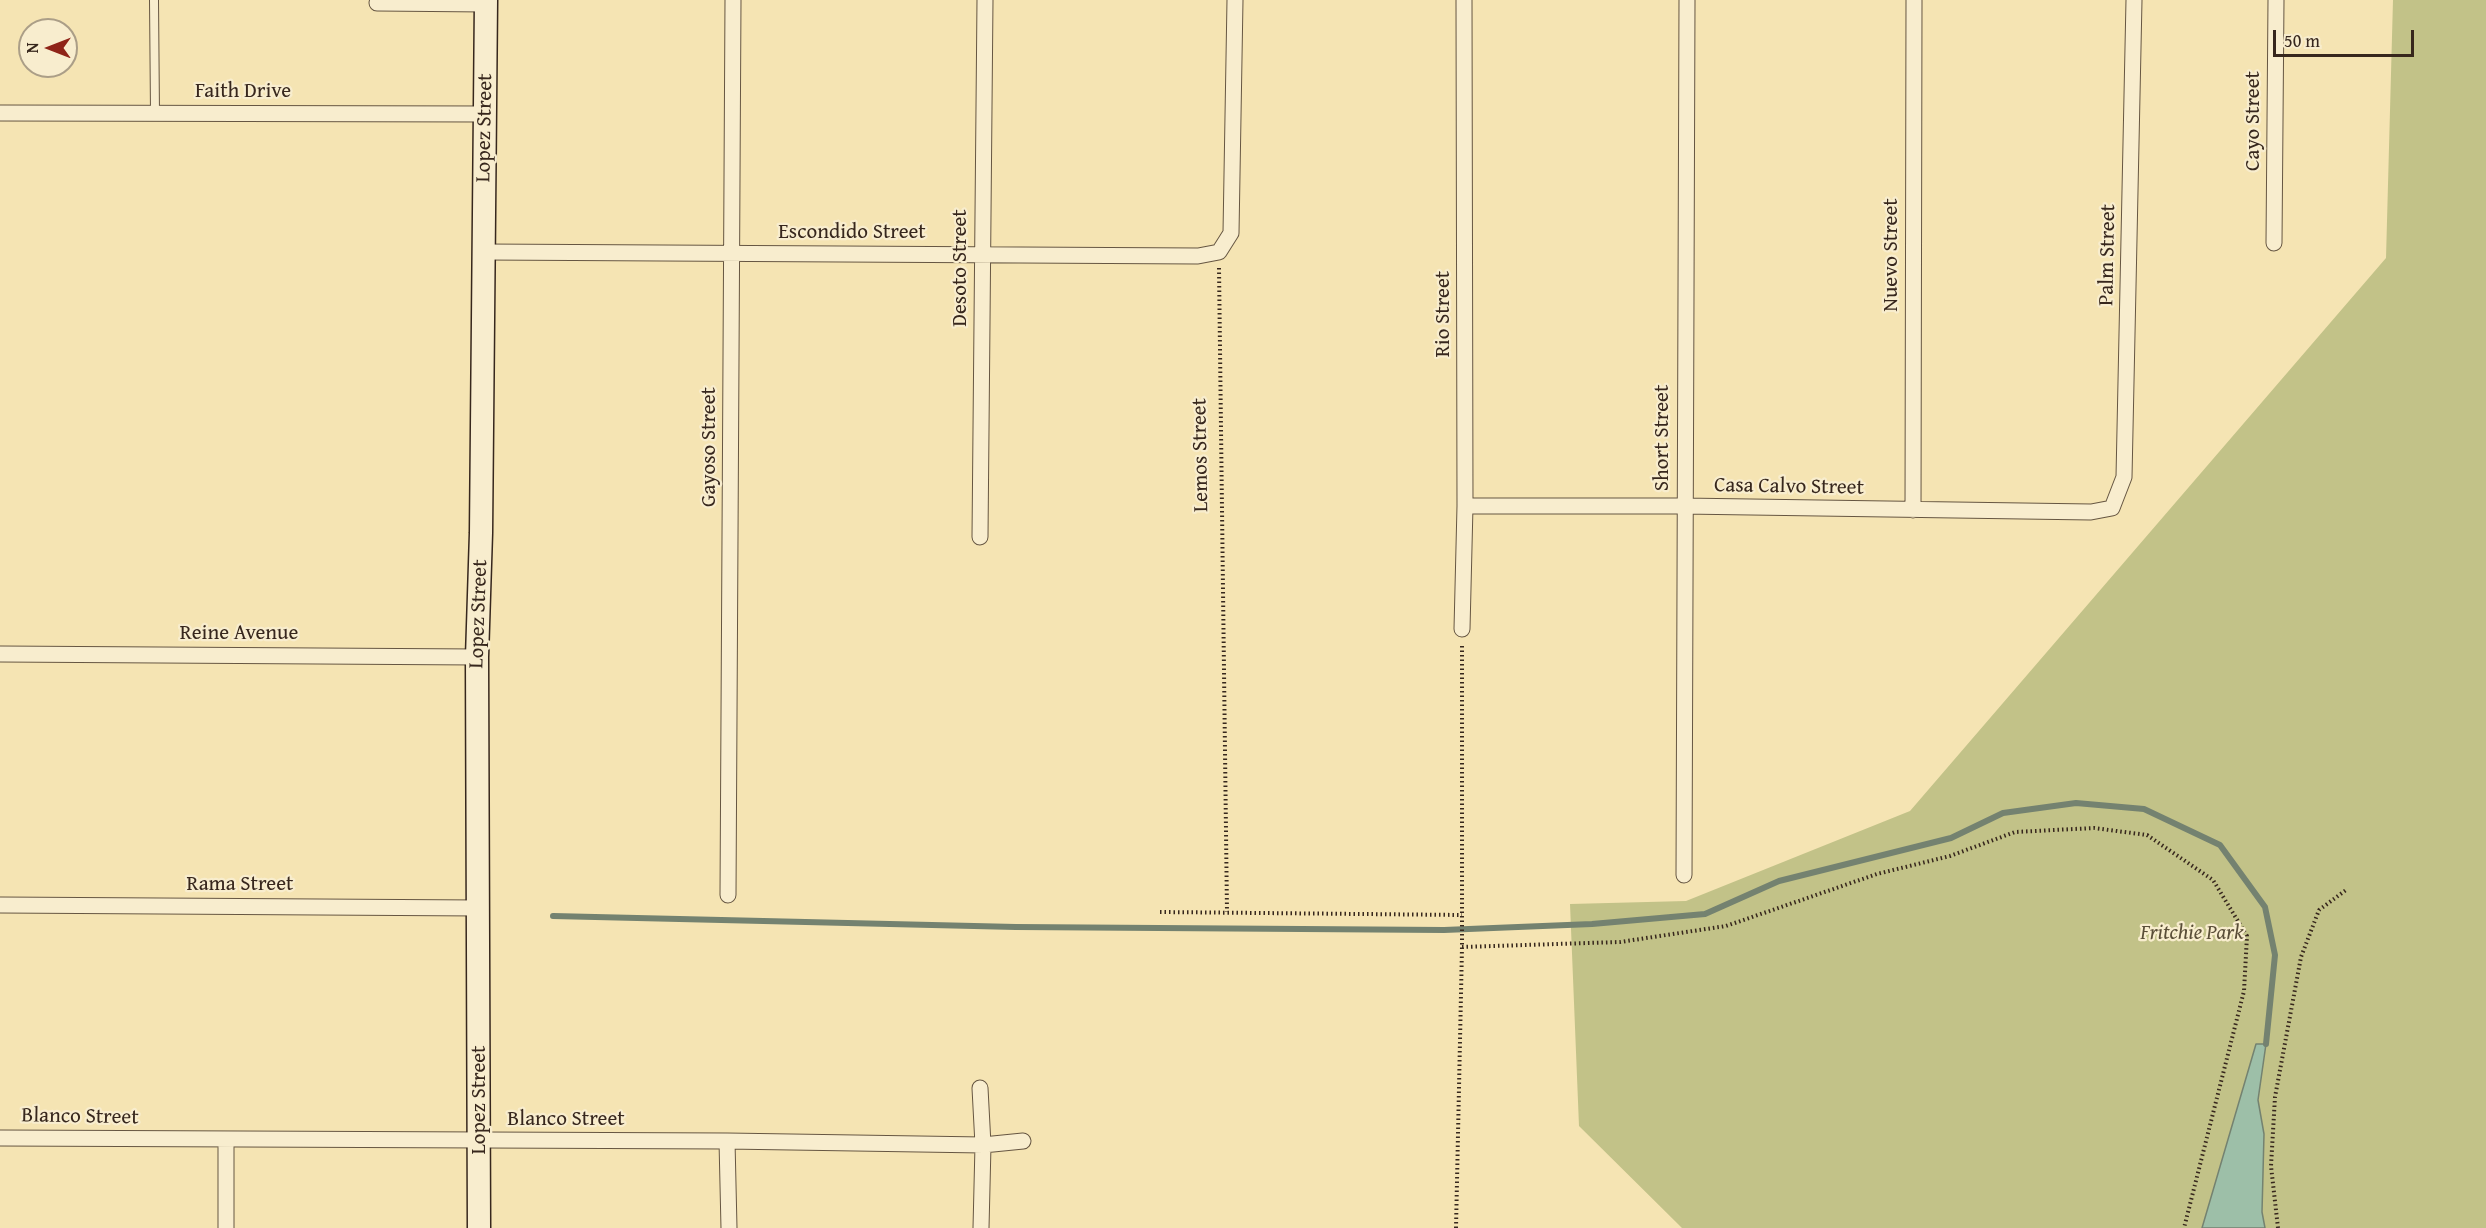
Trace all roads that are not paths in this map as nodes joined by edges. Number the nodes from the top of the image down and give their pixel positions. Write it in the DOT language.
graph roads {
  1 [pos="154,0"];
  2 [pos="733,0"];
  3 [pos="985,0"];
  4 [pos="1235,0"];
  5 [pos="1464,0"];
  6 [pos="1687,0"];
  7 [pos="1914,0"];
  8 [pos="2134,0"];
  9 [pos="2276,0"];
  10 [pos="486,2"];
  11 [pos="377,3"];
  12 [pos="0,113"];
  13 [pos="154,113"];
  14 [pos="486,114"];
  15 [pos="2274,243"];
  16 [pos="484,252"];
  17 [pos="732,254"];
  18 [pos="982,254"];
  19 [pos="1465,506"];
  20 [pos="1683,506"];
  21 [pos="2112,508"];
  22 [pos="1913,510"];
  23 [pos="980,537"];
  24 [pos="1462,629"];
  25 [pos="0,654"];
  26 [pos="477,657"];
  27 [pos="1684,875"];
  28 [pos="728,895"];
  29 [pos="0,905"];
  30 [pos="479,908"];
  31 [pos="980,1088"];
  32 [pos="0,1137"];
  33 [pos="226,1140"];
  34 [pos="480,1141"];
  35 [pos="727,1141"];
  36 [pos="1023,1141"];
  37 [pos="983,1145"];
  38 [pos="226,1228"];
  39 [pos="479,1228"];
  40 [pos="729,1228"];
  41 [pos="981,1228"];
  1 -- 13 [label="lane"];
  2 -- 17 [label="street, Gayoso Street"];
  3 -- 18 [label="street, Desoto Street"];
  4 -- 18 [label="street, Escondido Street"];
  5 -- 19 [label="street, Rio Street"];
  6 -- 20 [label="street, Short Street"];
  7 -- 22 [label="street, Nuevo Street"];
  8 -- 21 [label="street, Palm Street"];
  9 -- 15 [label="street, Cayo Street"];
  10 -- 11 [label="street"];
  10 -- 14 [label="street, Lopez Street"];
  12 -- 13 [label="street, Faith Drive"];
  13 -- 14 [label="street, Faith Drive"];
  14 -- 16 [label="street, Lopez Street"];
  16 -- 17 [label="street, Escondido Street"];
  16 -- 26 [label="street, Lopez Street"];
  17 -- 18 [label="street, Escondido Street"];
  17 -- 28 [label="street, Gayoso Street"];
  18 -- 23 [label="street, Desoto Street"];
  19 -- 20 [label="street, Casa Calvo Street"];
  19 -- 24 [label="street, Rio Street"];
  20 -- 22 [label="street, Casa Calvo Street"];
  20 -- 27 [label="street, Short Street"];
  21 -- 22 [label="street, Casa Calvo Street"];
  25 -- 26 [label="street, Reine Avenue"];
  26 -- 30 [label="street, Lopez Street"];
  29 -- 30 [label="street, Rama Street"];
  30 -- 34 [label="street, Lopez Street"];
  31 -- 37 [label="street"];
  32 -- 33 [label="street, Blanco Street"];
  33 -- 34 [label="street, Blanco Street"];
  33 -- 38 [label="street"];
  34 -- 35 [label="street, Blanco Street"];
  34 -- 39 [label="street, Lopez Street"];
  35 -- 37 [label="street, Blanco Street"];
  35 -- 40 [label="street"];
  36 -- 37 [label="street, Blanco Street"];
  37 -- 41 [label="street"];
}
